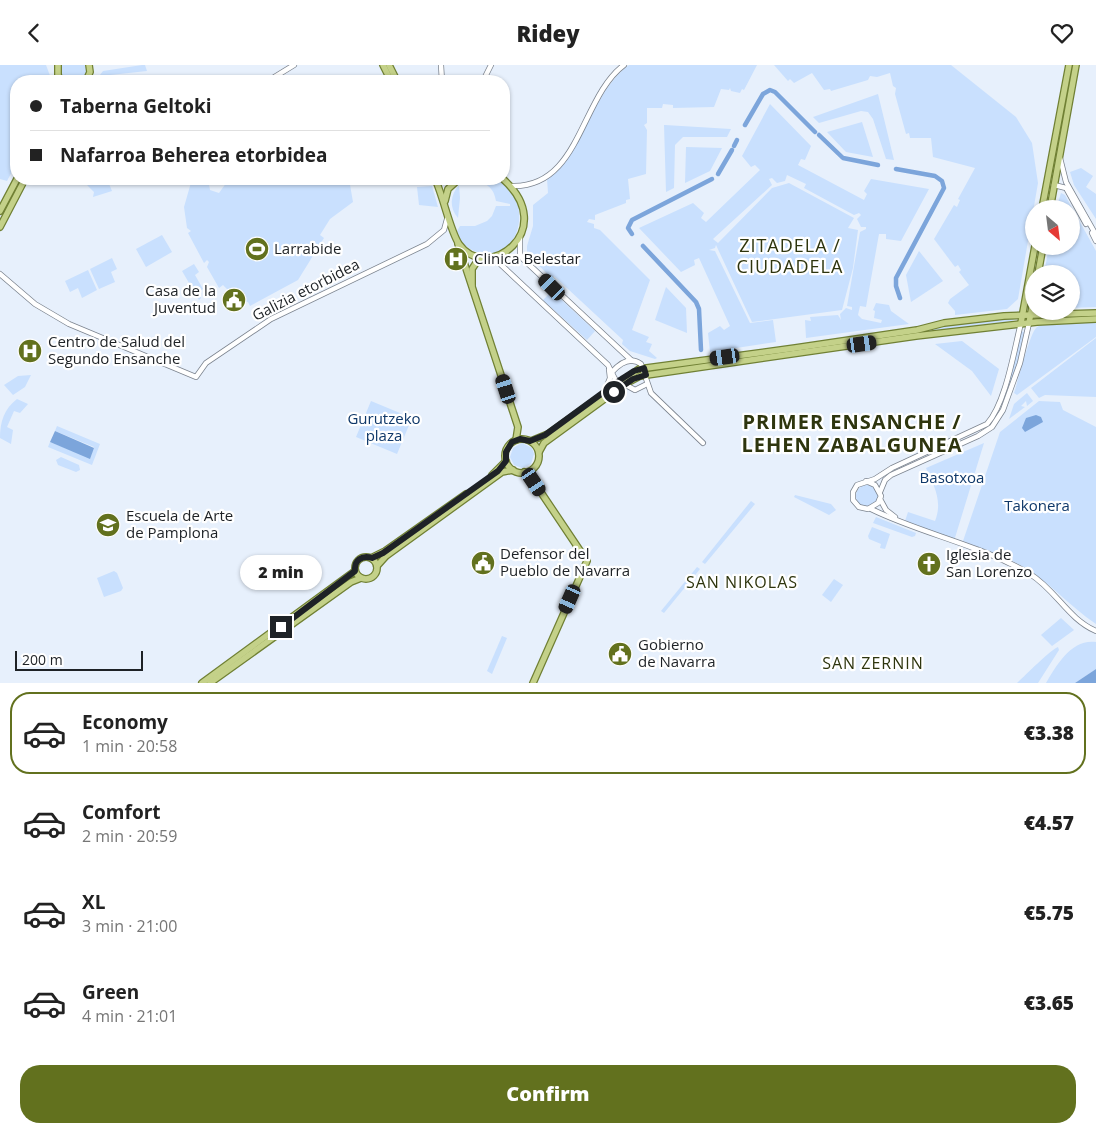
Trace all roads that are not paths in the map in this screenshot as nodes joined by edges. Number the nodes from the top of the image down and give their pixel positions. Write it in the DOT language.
graph roads {
  1 [pos="294,65"];
  2 [pos="624,65"];
  3 [pos="1069,65"];
  4 [pos="1076,65"];
  5 [pos="278,75"];
  6 [pos="1059,155"];
  7 [pos="1066,182"];
  8 [pos="14,185"];
  9 [pos="22,185"];
  10 [pos="438,185"];
  11 [pos="452,185"];
  12 [pos="1054,185"];
  13 [pos="512,186"];
  14 [pos="1061,187"];
  15 [pos="1052,194"];
  16 [pos="1044,200"];
  17 [pos="1051,200"];
  18 [pos="446,206"];
  19 [pos="0,211"];
  20 [pos="0,227"];
  21 [pos="520,235"];
  22 [pos="1096,235"];
  23 [pos="436,237"];
  24 [pos="457,240"];
  25 [pos="1096,241"];
  26 [pos="1033,255"];
  27 [pos="480,257"];
  28 [pos="489,257"];
  29 [pos="0,274"];
  30 [pos="472,285"];
  31 [pos="1024,303"];
  32 [pos="1080,313"];
  33 [pos="1096,313"];
  34 [pos="1022,314"];
  35 [pos="1005,316"];
  36 [pos="1025,319"];
  37 [pos="1096,319"];
  38 [pos="1030,320"];
  39 [pos="1021,323"];
  40 [pos="1029,323"];
  41 [pos="631,360"];
  42 [pos="608,365"];
  43 [pos="612,372"];
  44 [pos="645,372"];
  45 [pos="622,383"];
  46 [pos="647,384"];
  47 [pos="604,393"];
  48 [pos="996,408"];
  49 [pos="1003,410"];
  50 [pos="518,427"];
  51 [pos="516,440"];
  52 [pos="527,440"];
  53 [pos="703,443"];
  54 [pos="539,452"];
  55 [pos="506,461"];
  56 [pos="513,470"];
  57 [pos="524,472"];
  58 [pos="866,481"];
  59 [pos="880,492"];
  60 [pos="880,499"];
  61 [pos="871,509"];
  62 [pos="902,522"];
  63 [pos="372,558"];
  64 [pos="377,566"];
  65 [pos="355,571"];
  66 [pos="361,578"];
  67 [pos="1096,631"];
  68 [pos="202,683"];
  69 [pos="210,683"];
  70 [pos="533,683"];
  1 -- 5 [label="street"];
  2 -- 13 [label="street"];
  3 -- 16 [label="main road"];
  4 -- 6 [label="main road"];
  6 -- 7 [label="street"];
  6 -- 12 [label="main road"];
  7 -- 14 [label="street"];
  7 -- 22 [label="street"];
  8 -- 19 [label="main road"];
  9 -- 20 [label="main road"];
  10 -- 18 [label="main road"];
  11 -- 18 [label="main road"];
  12 -- 14 [label="street"];
  12 -- 15 [label="main road"];
  13 -- 21 [label="main road"];
  14 -- 15 [label="street"];
  14 -- 25 [label="street"];
  15 -- 17 [label="main road"];
  18 -- 23 [label="street"];
  18 -- 24 [label="main road"];
  21 -- 28 [label="main road"];
  21 -- 41 [label="street"];
  23 -- 24 [label="street"];
  23 -- 29 [label="street, Galizia etorbidea"];
  24 -- 27 [label="main road"];
  24 -- 30 [label="main road"];
  26 -- 31 [label="main road"];
  27 -- 28 [label="main road"];
  27 -- 30 [label="main road"];
  28 -- 42 [label="street"];
  30 -- 50 [label="main road"];
  31 -- 34 [label="main road"];
  31 -- 35 [label="main road"];
  32 -- 33 [label="main road"];
  34 -- 35 [label="main road"];
  34 -- 39 [label="main road"];
  35 -- 44 [label="main road"];
  36 -- 39 [label="main road"];
  37 -- 40 [label="main road"];
  38 -- 40 [label="main road"];
  39 -- 40 [label="main road"];
  39 -- 44 [label="main road"];
  39 -- 48 [label="street"];
  40 -- 49 [label="street"];
  41 -- 43 [label="street"];
  41 -- 44 [label="street"];
  42 -- 43 [label="street"];
  42 -- 47 [label="street"];
  43 -- 45 [label="street"];
  44 -- 45 [label="main road"];
  44 -- 46 [label="street"];
  45 -- 46 [label="street"];
  45 -- 47 [label="main road"];
  45 -- 54 [label="main road"];
  46 -- 53 [label="street"];
  47 -- 52 [label="main road"];
  48 -- 49 [label="street"];
  48 -- 58 [label="street"];
  49 -- 59 [label="street"];
  50 -- 51 [label="main road"];
  50 -- 52 [label="main road"];
  51 -- 52 [label="main road"];
  51 -- 55 [label="main road"];
  52 -- 54 [label="main road"];
  54 -- 57 [label="main road"];
  55 -- 56 [label="main road"];
  55 -- 63 [label="main road"];
  56 -- 57 [label="main road"];
  56 -- 64 [label="main road"];
  57 -- 70 [label="main road"];
  58 -- 59 [label="street"];
  58 -- 61 [label="street"];
  59 -- 60 [label="street"];
  60 -- 61 [label="street"];
  60 -- 62 [label="street"];
  61 -- 62 [label="street"];
  62 -- 67 [label="street"];
  63 -- 64 [label="main road"];
  63 -- 65 [label="main road"];
  64 -- 66 [label="main road"];
  65 -- 66 [label="main road"];
  65 -- 68 [label="main road"];
  66 -- 69 [label="main road"];
}
